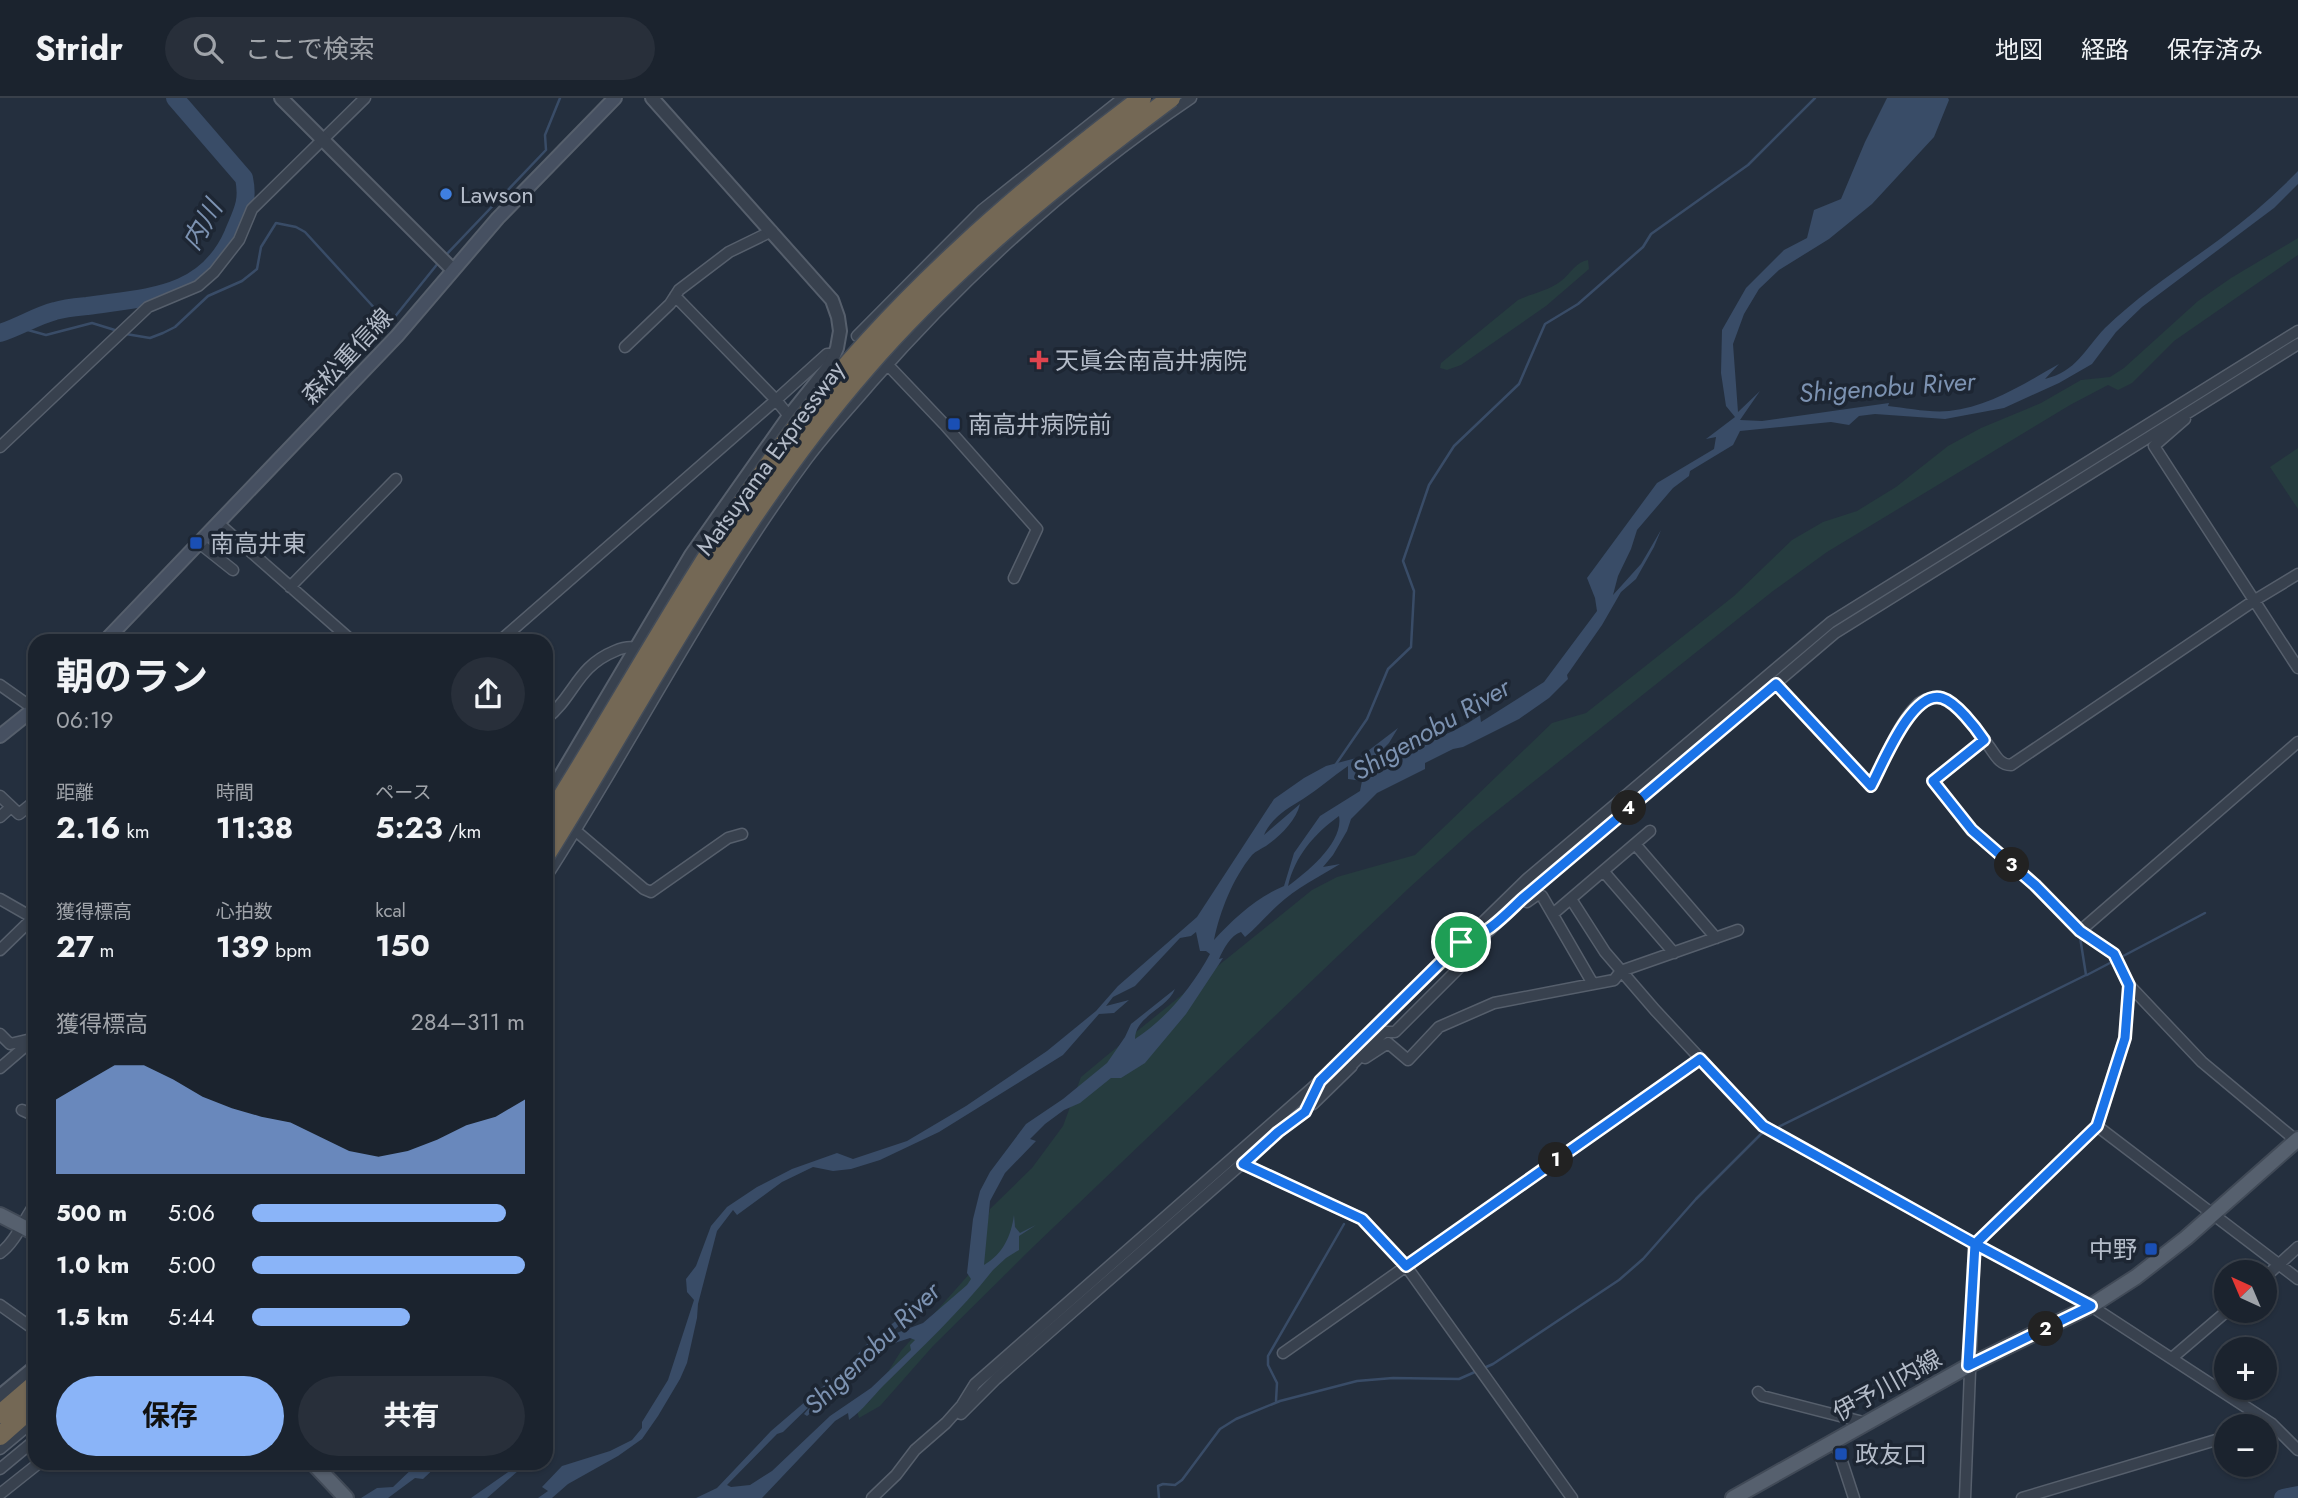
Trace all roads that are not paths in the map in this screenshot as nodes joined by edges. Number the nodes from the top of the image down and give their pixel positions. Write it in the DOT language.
graph roads {
  1 [pos="281,98"];
  2 [pos="365,98"];
  3 [pos="615,98"];
  4 [pos="652,98"];
  5 [pos="1123,98"];
  6 [pos="1142,98"];
  7 [pos="1171,98"];
  8 [pos="1191,98"];
  9 [pos="324,140"];
  10 [pos="772,231"];
  11 [pos="453,270"];
  12 [pos="675,296"];
  13 [pos="840,331"];
  14 [pos="2298,331"];
  15 [pos="857,335"];
  16 [pos="2298,344"];
  17 [pos="625,347"];
  18 [pos="834,354"];
  19 [pos="888,364"];
  20 [pos="2243,366"];
  21 [pos="776,400"];
  22 [pos="2201,404"];
  23 [pos="789,415"];
  24 [pos="0,447"];
  25 [pos="396,479"];
  26 [pos="218,523"];
  27 [pos="199,543"];
  28 [pos="233,570"];
  29 [pos="2298,574"];
  30 [pos="1014,578"];
  31 [pos="290,586"];
  32 [pos="2255,600"];
  33 [pos="112,634"];
  34 [pos="344,634"];
  35 [pos="508,634"];
  36 [pos="636,648"];
  37 [pos="2298,668"];
  38 [pos="1776,684"];
  39 [pos="0,685"];
  40 [pos="28,704"];
  41 [pos="553,711"];
  42 [pos="28,713"];
  43 [pos="2,730"];
  44 [pos="1984,740"];
  45 [pos="2298,742"];
  46 [pos="553,788"];
  47 [pos="0,796"];
  48 [pos="11,807"];
  49 [pos="28,807"];
  50 [pos="553,810"];
  51 [pos="0,817"];
  52 [pos="576,831"];
  53 [pos="1650,831"];
  54 [pos="742,834"];
  55 [pos="553,843"];
  56 [pos="1635,844"];
  57 [pos="553,866"];
  58 [pos="1604,872"];
  59 [pos="0,899"];
  60 [pos="1571,899"];
  61 [pos="1554,913"];
  62 [pos="28,915"];
  63 [pos="28,924"];
  64 [pos="1495,926"];
  65 [pos="1738,930"];
  66 [pos="2080,931"];
  67 [pos="1716,938"];
  68 [pos="1461,942"];
  69 [pos="0,950"];
  70 [pos="1674,953"];
  71 [pos="1622,971"];
  72 [pos="1593,984"];
  73 [pos="2129,985"];
  74 [pos="0,1034"];
  75 [pos="28,1040"];
  76 [pos="28,1045"];
  77 [pos="1700,1059"];
  78 [pos="0,1068"];
  79 [pos="1347,1070"];
  80 [pos="1320,1081"];
  81 [pos="22,1110"];
  82 [pos="1305,1112"];
  83 [pos="28,1113"];
  84 [pos="2097,1126"];
  85 [pos="2297,1140"];
  86 [pos="1243,1164"];
  87 [pos="2213,1213"];
  88 [pos="28,1214"];
  89 [pos="0,1215"];
  90 [pos="20,1225"];
  91 [pos="28,1229"];
  92 [pos="1975,1244"];
  93 [pos="2298,1247"];
  94 [pos="0,1253"];
  95 [pos="2279,1265"];
  96 [pos="1406,1266"];
  97 [pos="2298,1279"];
  98 [pos="0,1305"];
  99 [pos="2091,1306"];
  100 [pos="2214,1322"];
  101 [pos="28,1325"];
  102 [pos="1283,1353"];
  103 [pos="2172,1358"];
  104 [pos="1968,1366"];
  105 [pos="28,1373"];
  106 [pos="28,1390"];
  107 [pos="1758,1392"];
  108 [pos="0,1396"];
  109 [pos="28,1411"];
  110 [pos="0,1413"];
  111 [pos="2251,1414"];
  112 [pos="946,1423"];
  113 [pos="1867,1423"];
  114 [pos="28,1426"];
  115 [pos="2277,1433"];
  116 [pos="0,1436"];
  117 [pos="1835,1440"];
  118 [pos="2214,1441"];
  119 [pos="28,1446"];
  120 [pos="0,1449"];
  121 [pos="2298,1450"];
  122 [pos="0,1469"];
  123 [pos="30,1470"];
  124 [pos="320,1470"];
  125 [pos="0,1494"];
  126 [pos="346,1498"];
  127 [pos="872,1498"];
  128 [pos="1572,1498"];
  129 [pos="1733,1498"];
  130 [pos="1854,1498"];
  131 [pos="1965,1498"];
  132 [pos="2022,1498"];
  1 -- 9 [label="street"];
  2 -- 9 [label="street"];
  3 -- 11 [label="main road, 森松重信線"];
  4 -- 10 [label="street"];
  5 -- 15 [label="street"];
  6 -- 50 [label="highway, Matsuyama Expressway, bridge"];
  7 -- 55 [label="highway, Matsuyama Expressway, bridge"];
  8 -- 19 [label="street"];
  9 -- 11 [label="street"];
  9 -- 24 [label="street"];
  10 -- 12 [label="street"];
  10 -- 13 [label="street"];
  11 -- 26 [label="main road, 森松重信線"];
  12 -- 17 [label="street"];
  12 -- 21 [label="street"];
  13 -- 15 [label="street"];
  13 -- 18 [label="street"];
  14 -- 20 [label="street"];
  15 -- 19 [label="street"];
  16 -- 22 [label="street"];
  18 -- 21 [label="street"];
  18 -- 23 [label="street"];
  19 -- 30 [label="street"];
  19 -- 52 [label="street"];
  20 -- 22 [label="street"];
  20 -- 68 [label="street"];
  21 -- 23 [label="street"];
  21 -- 35 [label="street"];
  22 -- 32 [label="street"];
  22 -- 38 [label="street"];
  23 -- 36 [label="street"];
  25 -- 31 [label="street"];
  26 -- 27 [label="main road, 森松重信線"];
  26 -- 31 [label="street"];
  27 -- 28 [label="street"];
  27 -- 33 [label="main road, 森松重信線"];
  29 -- 32 [label="street"];
  31 -- 34 [label="street"];
  32 -- 37 [label="street"];
  32 -- 44 [label="street"];
  36 -- 41 [label="street"];
  36 -- 46 [label="street"];
  38 -- 44 [label="street"];
  38 -- 64 [label="street"];
  39 -- 40 [label="street"];
  42 -- 43 [label="main road"];
  44 -- 66 [label="street"];
  45 -- 66 [label="street"];
  47 -- 48 [label="street"];
  48 -- 49 [label="street"];
  48 -- 51 [label="street"];
  52 -- 54 [label="street"];
  52 -- 57 [label="street"];
  53 -- 56 [label="street"];
  56 -- 58 [label="street"];
  56 -- 67 [label="street"];
  58 -- 60 [label="street"];
  58 -- 70 [label="street"];
  59 -- 62 [label="street"];
  60 -- 61 [label="street"];
  60 -- 71 [label="street"];
  61 -- 64 [label="street"];
  61 -- 72 [label="street"];
  63 -- 69 [label="street"];
  64 -- 68 [label="street"];
  64 -- 79 [label="street"];
  65 -- 67 [label="street"];
  66 -- 73 [label="street"];
  67 -- 70 [label="street"];
  68 -- 80 [label="street"];
  70 -- 71 [label="street"];
  71 -- 72 [label="street"];
  71 -- 77 [label="street"];
  72 -- 79 [label="street"];
  73 -- 84 [label="street"];
  73 -- 85 [label="street"];
  74 -- 75 [label="street"];
  76 -- 78 [label="street"];
  77 -- 92 [label="street"];
  77 -- 96 [label="street"];
  79 -- 82 [label="street"];
  80 -- 82 [label="street"];
  80 -- 112 [label="street"];
  81 -- 83 [label="street"];
  82 -- 86 [label="street"];
  84 -- 87 [label="street"];
  84 -- 92 [label="street"];
  85 -- 87 [label="main road, 伊予川内線"];
  86 -- 96 [label="street"];
  86 -- 112 [label="street"];
  87 -- 95 [label="street"];
  87 -- 99 [label="main road, 伊予川内線"];
  88 -- 90 [label="street"];
  89 -- 90 [label="main road"];
  90 -- 91 [label="main road"];
  90 -- 94 [label="street"];
  92 -- 99 [label="street"];
  92 -- 104 [label="street"];
  93 -- 95 [label="street"];
  95 -- 97 [label="street"];
  96 -- 102 [label="street"];
  96 -- 128 [label="street"];
  98 -- 101 [label="street"];
  99 -- 103 [label="street"];
  99 -- 104 [label="main road, 伊予川内線"];
  100 -- 103 [label="street"];
  103 -- 111 [label="street"];
  104 -- 113 [label="main road, 伊予川内線"];
  104 -- 131 [label="street"];
  105 -- 108 [label="street"];
  106 -- 110 [label="highway"];
  107 -- 113 [label="street"];
  109 -- 116 [label="highway"];
  112 -- 127 [label="street"];
  113 -- 117 [label="main road, 伊予川内線"];
  114 -- 120 [label="street"];
  115 -- 121 [label="street"];
  117 -- 129 [label="main road, 伊予川内線"];
  117 -- 130 [label="street"];
  118 -- 132 [label="street"];
  119 -- 122 [label="street"];
  123 -- 125 [label="street"];
  124 -- 126 [label="main road"];
}
